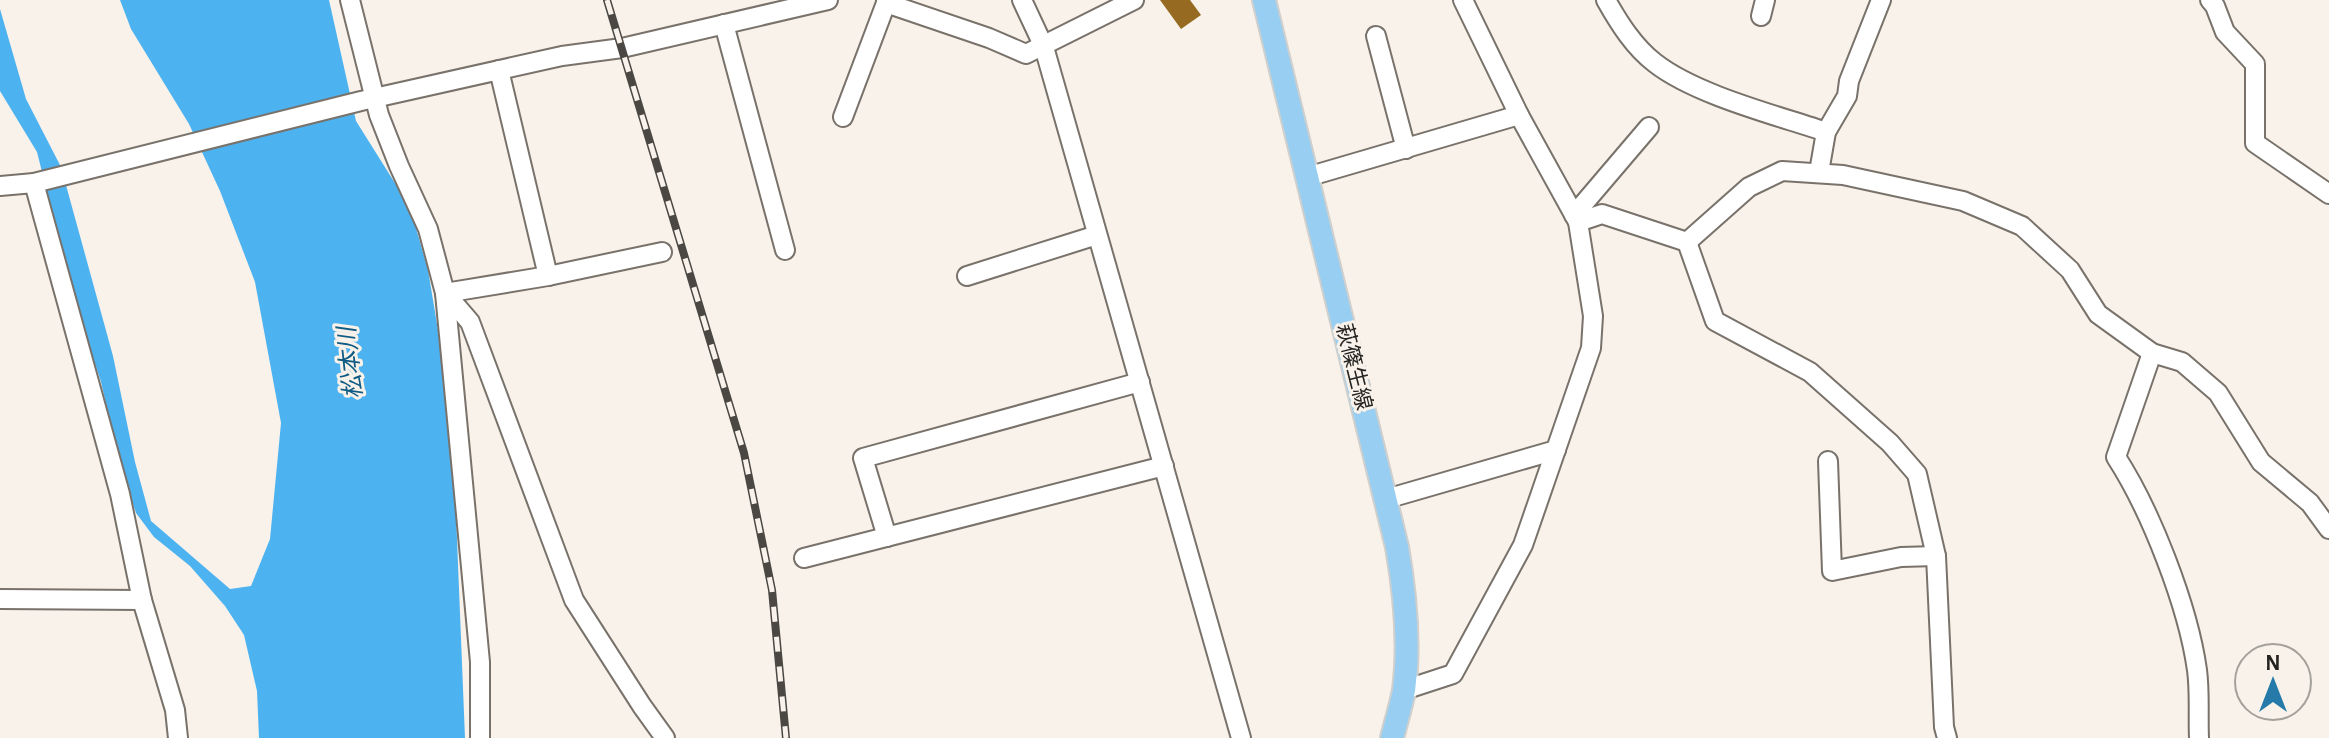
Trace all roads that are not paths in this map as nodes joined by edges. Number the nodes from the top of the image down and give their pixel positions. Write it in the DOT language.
graph roads {
  1 [pos="350,0"];
  2 [pos="742,0"];
  3 [pos="828,0"];
  4 [pos="1022,0"];
  5 [pos="1134,0"];
  6 [pos="1264,0"];
  7 [pos="1463,0"];
  8 [pos="1606,0"];
  9 [pos="1881,0"];
  10 [pos="2210,0"];
  11 [pos="886,2"];
  12 [pos="802,3"];
  13 [pos="747,19"];
  14 [pos="724,24"];
  15 [pos="1376,36"];
  16 [pos="1044,47"];
  17 [pos="499,70"];
  18 [pos="369,99"];
  19 [pos="1519,115"];
  20 [pos="843,117"];
  21 [pos="1649,127"];
  22 [pos="1826,132"];
  23 [pos="1406,149"];
  24 [pos="1808,167"];
  25 [pos="1307,177"];
  26 [pos="34,183"];
  27 [pos="0,186"];
  28 [pos="2329,194"];
  29 [pos="1576,218"];
  30 [pos="1097,235"];
  31 [pos="1687,242"];
  32 [pos="785,250"];
  33 [pos="662,252"];
  34 [pos="548,276"];
  35 [pos="967,276"];
  36 [pos="445,293"];
  37 [pos="2152,353"];
  38 [pos="1140,382"];
  39 [pos="1556,450"];
  40 [pos="1828,461"];
  41 [pos="1164,466"];
  42 [pos="1386,499"];
  43 [pos="2329,529"];
  44 [pos="887,537"];
  45 [pos="1936,556"];
  46 [pos="804,558"];
  47 [pos="0,599"];
  48 [pos="142,600"];
  49 [pos="1404,690"];
  50 [pos="178,738"];
  51 [pos="480,738"];
  52 [pos="665,738"];
  53 [pos="1241,738"];
  54 [pos="1392,738"];
  55 [pos="1947,738"];
  56 [pos="2199,738"];
  1 -- 18 [label="street"];
  2 -- 13 [label="street"];
  3 -- 12 [label="street"];
  4 -- 16 [label="street"];
  5 -- 16 [label="street"];
  6 -- 25 [label="main road, 萩篠生線"];
  7 -- 19 [label="street"];
  8 -- 22 [label="street"];
  9 -- 22 [label="street"];
  10 -- 28 [label="street"];
  11 -- 16 [label="street"];
  11 -- 20 [label="street"];
  12 -- 13 [label="street"];
  13 -- 14 [label="street"];
  14 -- 17 [label="street"];
  14 -- 32 [label="street"];
  15 -- 23 [label="street"];
  16 -- 30 [label="street"];
  17 -- 18 [label="street"];
  17 -- 34 [label="street"];
  18 -- 26 [label="street"];
  18 -- 36 [label="street"];
  19 -- 23 [label="street"];
  19 -- 29 [label="street"];
  21 -- 29 [label="street"];
  22 -- 24 [label="street"];
  23 -- 25 [label="street"];
  24 -- 31 [label="street"];
  24 -- 37 [label="street"];
  25 -- 42 [label="main road, 萩篠生線"];
  26 -- 27 [label="street"];
  26 -- 48 [label="street"];
  29 -- 31 [label="street"];
  29 -- 39 [label="street"];
  30 -- 35 [label="street"];
  30 -- 38 [label="street"];
  31 -- 45 [label="street"];
  33 -- 34 [label="street"];
  34 -- 36 [label="street"];
  36 -- 51 [label="street"];
  36 -- 52 [label="street"];
  37 -- 43 [label="street"];
  37 -- 56 [label="street"];
  38 -- 41 [label="street"];
  38 -- 44 [label="street"];
  39 -- 42 [label="street"];
  39 -- 49 [label="street"];
  40 -- 45 [label="street"];
  41 -- 44 [label="street"];
  41 -- 53 [label="street"];
  42 -- 49 [label="main road, 萩篠生線"];
  44 -- 46 [label="street"];
  45 -- 55 [label="street"];
  47 -- 48 [label="street"];
  48 -- 50 [label="street"];
  49 -- 54 [label="main road, 萩篠生線"];
}
